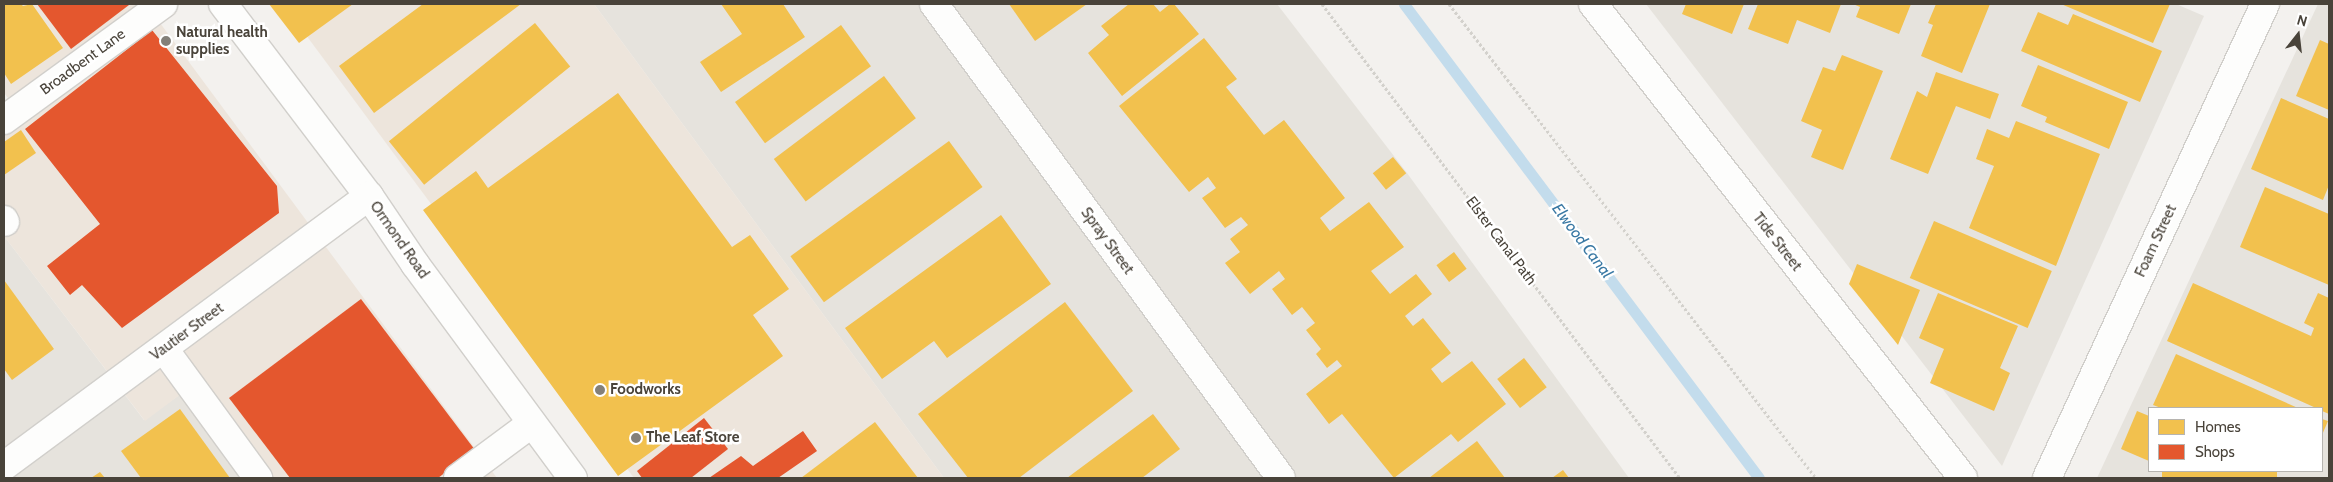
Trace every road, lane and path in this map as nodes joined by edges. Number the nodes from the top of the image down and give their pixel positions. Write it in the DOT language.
graph roads {
  1 [pos="163,4"];
  2 [pos="223,4"];
  3 [pos="934,4"];
  4 [pos="1322,4"];
  5 [pos="1449,4"];
  6 [pos="1593,4"];
  7 [pos="2265,4"];
  8 [pos="4,120"];
  9 [pos="369,196"];
  10 [pos="164,349"];
  11 [pos="532,423"];
  12 [pos="4,466"];
  13 [pos="258,478"];
  14 [pos="458,478"];
  15 [pos="573,478"];
  16 [pos="1281,478"];
  17 [pos="1680,478"];
  18 [pos="1816,478"];
  19 [pos="1963,478"];
  20 [pos="2047,478"];
  1 -- 8 [label="street, Broadbent Lane"];
  2 -- 9 [label="street, Ormond Road"];
  3 -- 16 [label="street, Spray Street"];
  4 -- 17 [label="path, Elster Canal Path"];
  5 -- 18 [label="path"];
  6 -- 19 [label="street, Tide Street"];
  7 -- 20 [label="street, Foam Street"];
  9 -- 10 [label="street, Vautier Street"];
  9 -- 11 [label="street, Ormond Road"];
  10 -- 12 [label="street, Vautier Street"];
  10 -- 13 [label="street"];
  11 -- 14 [label="street"];
  11 -- 15 [label="street, Ormond Road"];
}
